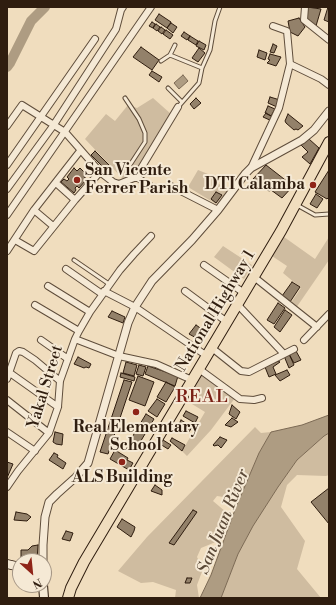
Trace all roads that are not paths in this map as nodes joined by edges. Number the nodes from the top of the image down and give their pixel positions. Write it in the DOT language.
graph roads {
  1 [pos="124,7"];
  2 [pos="150,7"];
  3 [pos="220,7"];
  4 [pos="305,7"];
  5 [pos="273,26"];
  6 [pos="95,39"];
  7 [pos="329,39"];
  8 [pos="175,45"];
  9 [pos="170,55"];
  10 [pos="161,61"];
  11 [pos="290,64"];
  12 [pos="202,68"];
  13 [pos="329,85"];
  14 [pos="168,88"];
  15 [pos="126,98"];
  16 [pos="180,105"];
  17 [pos="329,111"];
  18 [pos="40,118"];
  19 [pos="7,126"];
  20 [pos="52,126"];
  21 [pos="64,132"];
  22 [pos="329,142"];
  23 [pos="80,151"];
  24 [pos="7,165"];
  25 [pos="252,168"];
  26 [pos="100,172"];
  27 [pos="138,178"];
  28 [pos="130,179"];
  29 [pos="56,183"];
  30 [pos="7,189"];
  31 [pos="75,200"];
  32 [pos="296,204"];
  33 [pos="34,210"];
  34 [pos="218,210"];
  35 [pos="329,214"];
  36 [pos="7,215"];
  37 [pos="53,226"];
  38 [pos="151,236"];
  39 [pos="15,240"];
  40 [pos="7,252"];
  41 [pos="74,260"];
  42 [pos="204,265"];
  43 [pos="66,269"];
  44 [pos="254,277"];
  45 [pos="110,284"];
  46 [pos="48,286"];
  47 [pos="186,291"];
  48 [pos="103,293"];
  49 [pos="244,293"];
  50 [pos="35,305"];
  51 [pos="238,305"];
  52 [pos="135,307"];
  53 [pos="90,312"];
  54 [pos="329,314"];
  55 [pos="227,322"];
  56 [pos="317,327"];
  57 [pos="79,331"];
  58 [pos="75,339"];
  59 [pos="41,340"];
  60 [pos="304,340"];
  61 [pos="294,349"];
  62 [pos="209,352"];
  63 [pos="284,354"];
  64 [pos="119,356"];
  65 [pos="68,359"];
  66 [pos="199,369"];
  67 [pos="8,376"];
  68 [pos="192,380"];
  69 [pos="60,381"];
  70 [pos="262,398"];
  71 [pos="7,400"];
  72 [pos="58,407"];
  73 [pos="7,432"];
  74 [pos="49,433"];
  75 [pos="35,451"];
  76 [pos="7,487"];
  77 [pos="43,553"];
  78 [pos="68,598"];
  1 -- 20 [label="street"];
  2 -- 21 [label="street"];
  3 -- 12 [label="lane"];
  4 -- 7 [label="street"];
  5 -- 11 [label="street"];
  6 -- 18 [label="street"];
  8 -- 9 [label="lane"];
  9 -- 10 [label="lane"];
  9 -- 12 [label="lane"];
  11 -- 13 [label="street"];
  11 -- 25 [label="street"];
  12 -- 16 [label="lane"];
  14 -- 16 [label="lane"];
  15 -- 28 [label="lane"];
  16 -- 27 [label="street"];
  17 -- 25 [label="street"];
  18 -- 19 [label="street"];
  18 -- 20 [label="street"];
  18 -- 24 [label="street"];
  20 -- 21 [label="street"];
  20 -- 30 [label="street"];
  21 -- 23 [label="street"];
  21 -- 36 [label="street"];
  22 -- 32 [label="highway, National Highway 1"];
  23 -- 26 [label="street"];
  23 -- 29 [label="street"];
  25 -- 34 [label="street"];
  26 -- 28 [label="street"];
  26 -- 31 [label="street"];
  27 -- 28 [label="street"];
  27 -- 34 [label="street"];
  29 -- 31 [label="street"];
  29 -- 33 [label="street"];
  31 -- 37 [label="street"];
  32 -- 35 [label="lane"];
  32 -- 44 [label="highway, National Highway 1"];
  33 -- 37 [label="street"];
  33 -- 39 [label="street"];
  34 -- 52 [label="street"];
  37 -- 39 [label="street"];
  38 -- 45 [label="street, Yakal Street"];
  39 -- 40 [label="street"];
  41 -- 45 [label="lane"];
  42 -- 49 [label="street"];
  43 -- 48 [label="street"];
  44 -- 49 [label="highway, National Highway 1"];
  44 -- 56 [label="street"];
  45 -- 48 [label="street, Yakal Street"];
  46 -- 53 [label="street"];
  47 -- 55 [label="street"];
  48 -- 52 [label="street"];
  48 -- 53 [label="street, Yakal Street"];
  49 -- 51 [label="highway, National Highway 1"];
  50 -- 57 [label="street"];
  51 -- 55 [label="highway, National Highway 1"];
  51 -- 63 [label="street"];
  52 -- 62 [label="street"];
  52 -- 64 [label="street"];
  53 -- 57 [label="street, Yakal Street"];
  54 -- 56 [label="street"];
  55 -- 62 [label="highway, National Highway 1"];
  56 -- 60 [label="street"];
  57 -- 58 [label="street, Yakal Street"];
  58 -- 64 [label="street"];
  58 -- 65 [label="street, Yakal Street"];
  59 -- 65 [label="street"];
  61 -- 63 [label="street"];
  62 -- 63 [label="street"];
  62 -- 66 [label="highway, National Highway 1"];
  64 -- 68 [label="street"];
  64 -- 77 [label="street"];
  65 -- 69 [label="street, Yakal Street"];
  66 -- 68 [label="highway, National Highway 1"];
  66 -- 70 [label="street"];
  67 -- 69 [label="street"];
  67 -- 72 [label="street"];
  68 -- 78 [label="highway, National Highway 1"];
  69 -- 72 [label="street, Yakal Street"];
  71 -- 74 [label="street"];
  72 -- 74 [label="street, Yakal Street"];
  73 -- 75 [label="street"];
  74 -- 75 [label="street, Yakal Street"];
  75 -- 76 [label="street, Yakal Street"];
}
